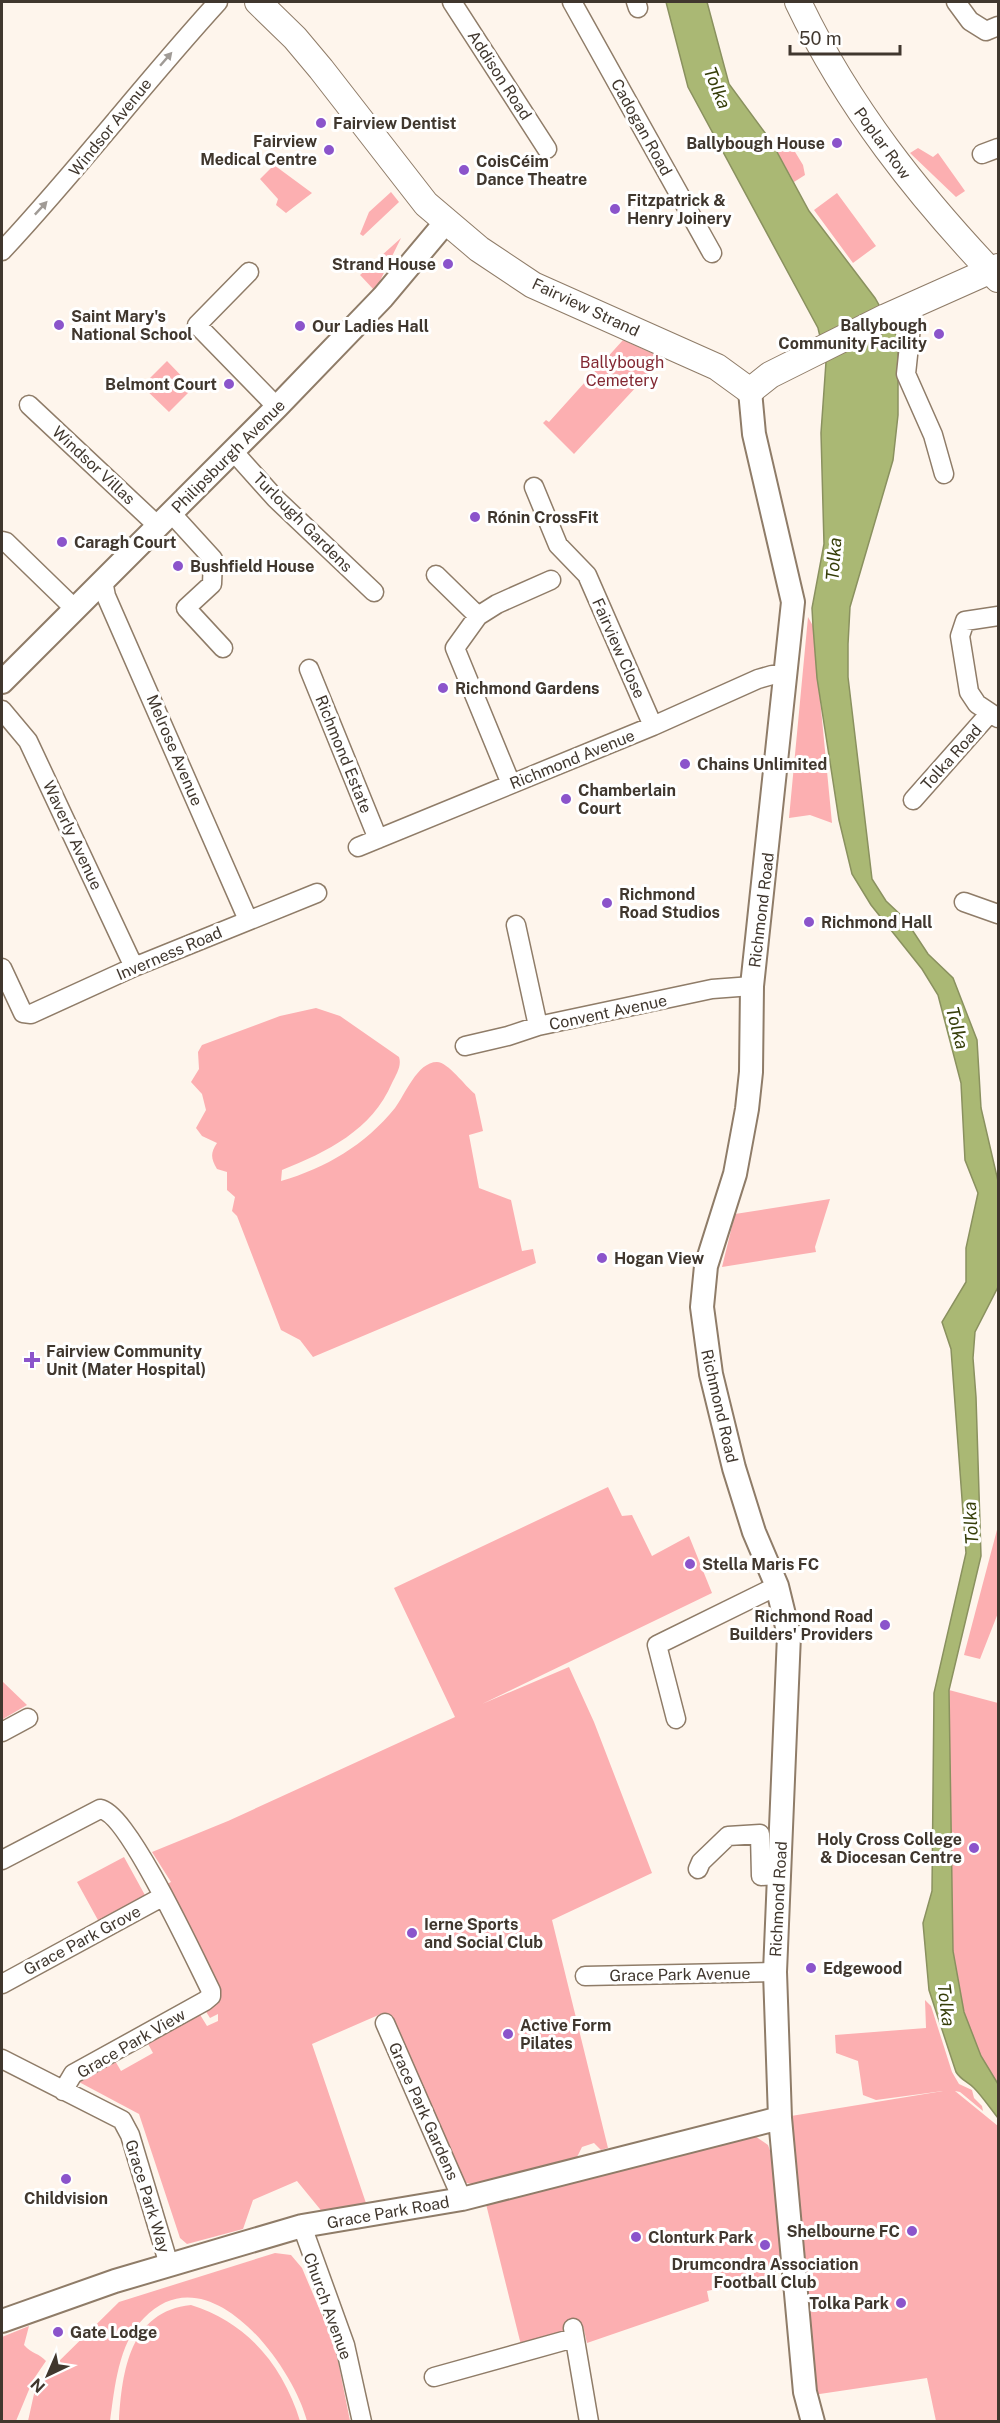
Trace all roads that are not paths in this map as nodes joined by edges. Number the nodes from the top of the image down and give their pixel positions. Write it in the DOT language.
graph roads {
  1 [pos="218,2"];
  2 [pos="258,2"];
  3 [pos="452,2"];
  4 [pos="572,2"];
  5 [pos="798,2"];
  6 [pos="956,2"];
  7 [pos="999,26"];
  8 [pos="547,149"];
  9 [pos="445,223"];
  10 [pos="2,251"];
  11 [pos="712,253"];
  12 [pos="249,272"];
  13 [pos="996,272"];
  14 [pos="895,313"];
  15 [pos="750,391"];
  16 [pos="29,405"];
  17 [pos="277,407"];
  18 [pos="233,451"];
  19 [pos="944,474"];
  20 [pos="534,487"];
  21 [pos="164,520"];
  22 [pos="2,541"];
  23 [pos="436,575"];
  24 [pos="551,580"];
  25 [pos="103,581"];
  26 [pos="374,592"];
  27 [pos="75,609"];
  28 [pos="478,616"];
  29 [pos="999,616"];
  30 [pos="223,648"];
  31 [pos="309,669"];
  32 [pos="787,675"];
  33 [pos="2,682"];
  34 [pos="2,710"];
  35 [pos="994,716"];
  36 [pos="653,726"];
  37 [pos="511,784"];
  38 [pos="913,800"];
  39 [pos="378,839"];
  40 [pos="358,847"];
  41 [pos="317,893"];
  42 [pos="964,903"];
  43 [pos="999,914"];
  44 [pos="248,920"];
  45 [pos="516,925"];
  46 [pos="134,967"];
  47 [pos="2,968"];
  48 [pos="752,986"];
  49 [pos="538,1026"];
  50 [pos="465,1046"];
  51 [pos="777,1586"];
  52 [pos="28,1718"];
  53 [pos="676,1719"];
  54 [pos="2,1732"];
  55 [pos="2,1860"];
  56 [pos="698,1869"];
  57 [pos="778,1875"];
  58 [pos="162,1897"];
  59 [pos="775,1972"];
  60 [pos="585,1976"];
  61 [pos="2,1984"];
  62 [pos="385,2023"];
  63 [pos="2,2059"];
  64 [pos="63,2091"];
  65 [pos="780,2118"];
  66 [pos="462,2199"];
  67 [pos="302,2226"];
  68 [pos="169,2265"];
  69 [pos="2,2321"];
  70 [pos="434,2377"];
  71 [pos="362,2421"];
  72 [pos="589,2421"];
  73 [pos="813,2421"];
  10 -- 1 [label="street, Windsor Avenue, one-way"];
  2 -- 9 [label="main road, Fairview Strand"];
  3 -- 8 [label="street, Addison Road"];
  4 -- 11 [label="street, Cadogan Road"];
  5 -- 13 [label="main road, Poplar Row"];
  6 -- 7 [label="street"];
  9 -- 15 [label="main road, Fairview Strand"];
  9 -- 17 [label="street, Philipsburgh Avenue"];
  12 -- 17 [label="street"];
  13 -- 14 [label="main road"];
  14 -- 15 [label="main road"];
  14 -- 19 [label="street"];
  15 -- 32 [label="street, Richmond Road"];
  16 -- 21 [label="street, Windsor Villas"];
  17 -- 18 [label="street, Philipsburgh Avenue"];
  18 -- 21 [label="street, Philipsburgh Avenue"];
  18 -- 26 [label="street, Turlough Gardens"];
  20 -- 36 [label="street, Fairview Close"];
  21 -- 25 [label="street, Philipsburgh Avenue"];
  21 -- 30 [label="street, Windsor Villas"];
  22 -- 27 [label="street"];
  23 -- 28 [label="street"];
  24 -- 28 [label="street"];
  25 -- 27 [label="street, Philipsburgh Avenue"];
  25 -- 44 [label="street, Melrose Avenue"];
  27 -- 33 [label="street, Philipsburgh Avenue"];
  28 -- 37 [label="street"];
  29 -- 35 [label="street, Tolka Road"];
  31 -- 39 [label="street, Richmond Estate"];
  32 -- 36 [label="street, Richmond Avenue"];
  32 -- 48 [label="street, Richmond Road"];
  34 -- 46 [label="street, Waverly Avenue"];
  35 -- 38 [label="street, Tolka Road"];
  36 -- 37 [label="street, Richmond Avenue"];
  37 -- 39 [label="street, Richmond Avenue"];
  39 -- 40 [label="street, Richmond Avenue"];
  41 -- 44 [label="street, Inverness Road"];
  42 -- 43 [label="street"];
  44 -- 46 [label="street, Inverness Road"];
  45 -- 49 [label="street"];
  46 -- 47 [label="street, Inverness Road"];
  48 -- 49 [label="street, Convent Avenue"];
  48 -- 51 [label="street, Richmond Road"];
  49 -- 50 [label="street, Convent Avenue"];
  51 -- 53 [label="street"];
  51 -- 57 [label="street, Richmond Road"];
  52 -- 54 [label="street"];
  55 -- 58 [label="street"];
  56 -- 57 [label="street"];
  57 -- 59 [label="street, Richmond Road"];
  58 -- 61 [label="street, Grace Park Grove"];
  58 -- 64 [label="street, Grace Park View"];
  59 -- 60 [label="street, Grace Park Avenue"];
  59 -- 65 [label="street, Richmond Road"];
  62 -- 66 [label="street, Grace Park Gardens"];
  63 -- 64 [label="street, Grace Park Way"];
  64 -- 68 [label="street, Grace Park Way"];
  65 -- 66 [label="street, Grace Park Road"];
  65 -- 73 [label="street, Richmond Road"];
  66 -- 67 [label="street, Grace Park Road"];
  67 -- 68 [label="street, Grace Park Road"];
  67 -- 71 [label="street, Church Avenue"];
  68 -- 69 [label="street, Grace Park Road"];
  70 -- 72 [label="street"];
}
